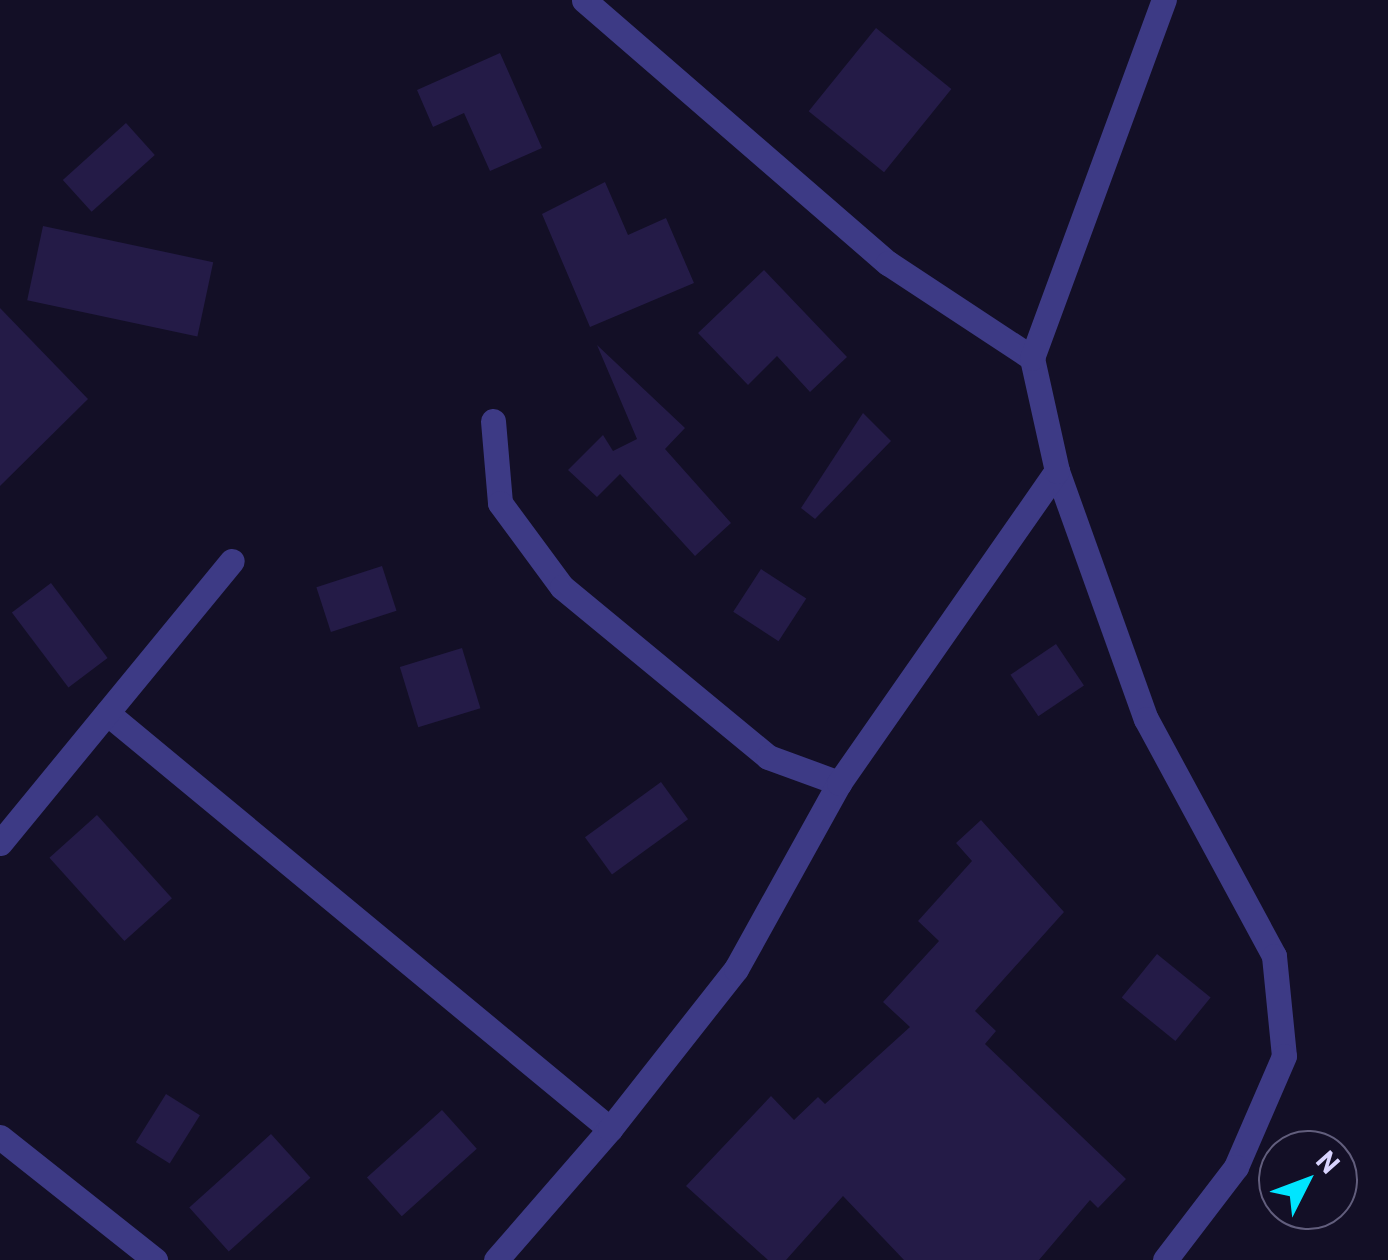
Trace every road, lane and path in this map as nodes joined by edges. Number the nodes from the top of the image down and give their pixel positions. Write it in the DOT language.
graph roads {
  1 [pos="584,0"];
  2 [pos="1164,0"];
  3 [pos="1032,358"];
  4 [pos="494,421"];
  5 [pos="1057,471"];
  6 [pos="232,562"];
  7 [pos="107,714"];
  8 [pos="838,783"];
  9 [pos="0,843"];
  10 [pos="610,1129"];
  11 [pos="0,1137"];
  12 [pos="155,1260"];
  13 [pos="496,1260"];
  14 [pos="1164,1260"];
  1 -- 3 [label="lane"];
  2 -- 3 [label="lane"];
  3 -- 5 [label="lane"];
  4 -- 8 [label="lane"];
  5 -- 8 [label="lane"];
  5 -- 14 [label="lane"];
  6 -- 7 [label="lane"];
  7 -- 9 [label="lane"];
  7 -- 10 [label="lane"];
  8 -- 10 [label="lane"];
  10 -- 13 [label="lane"];
  11 -- 12 [label="lane"];
}
